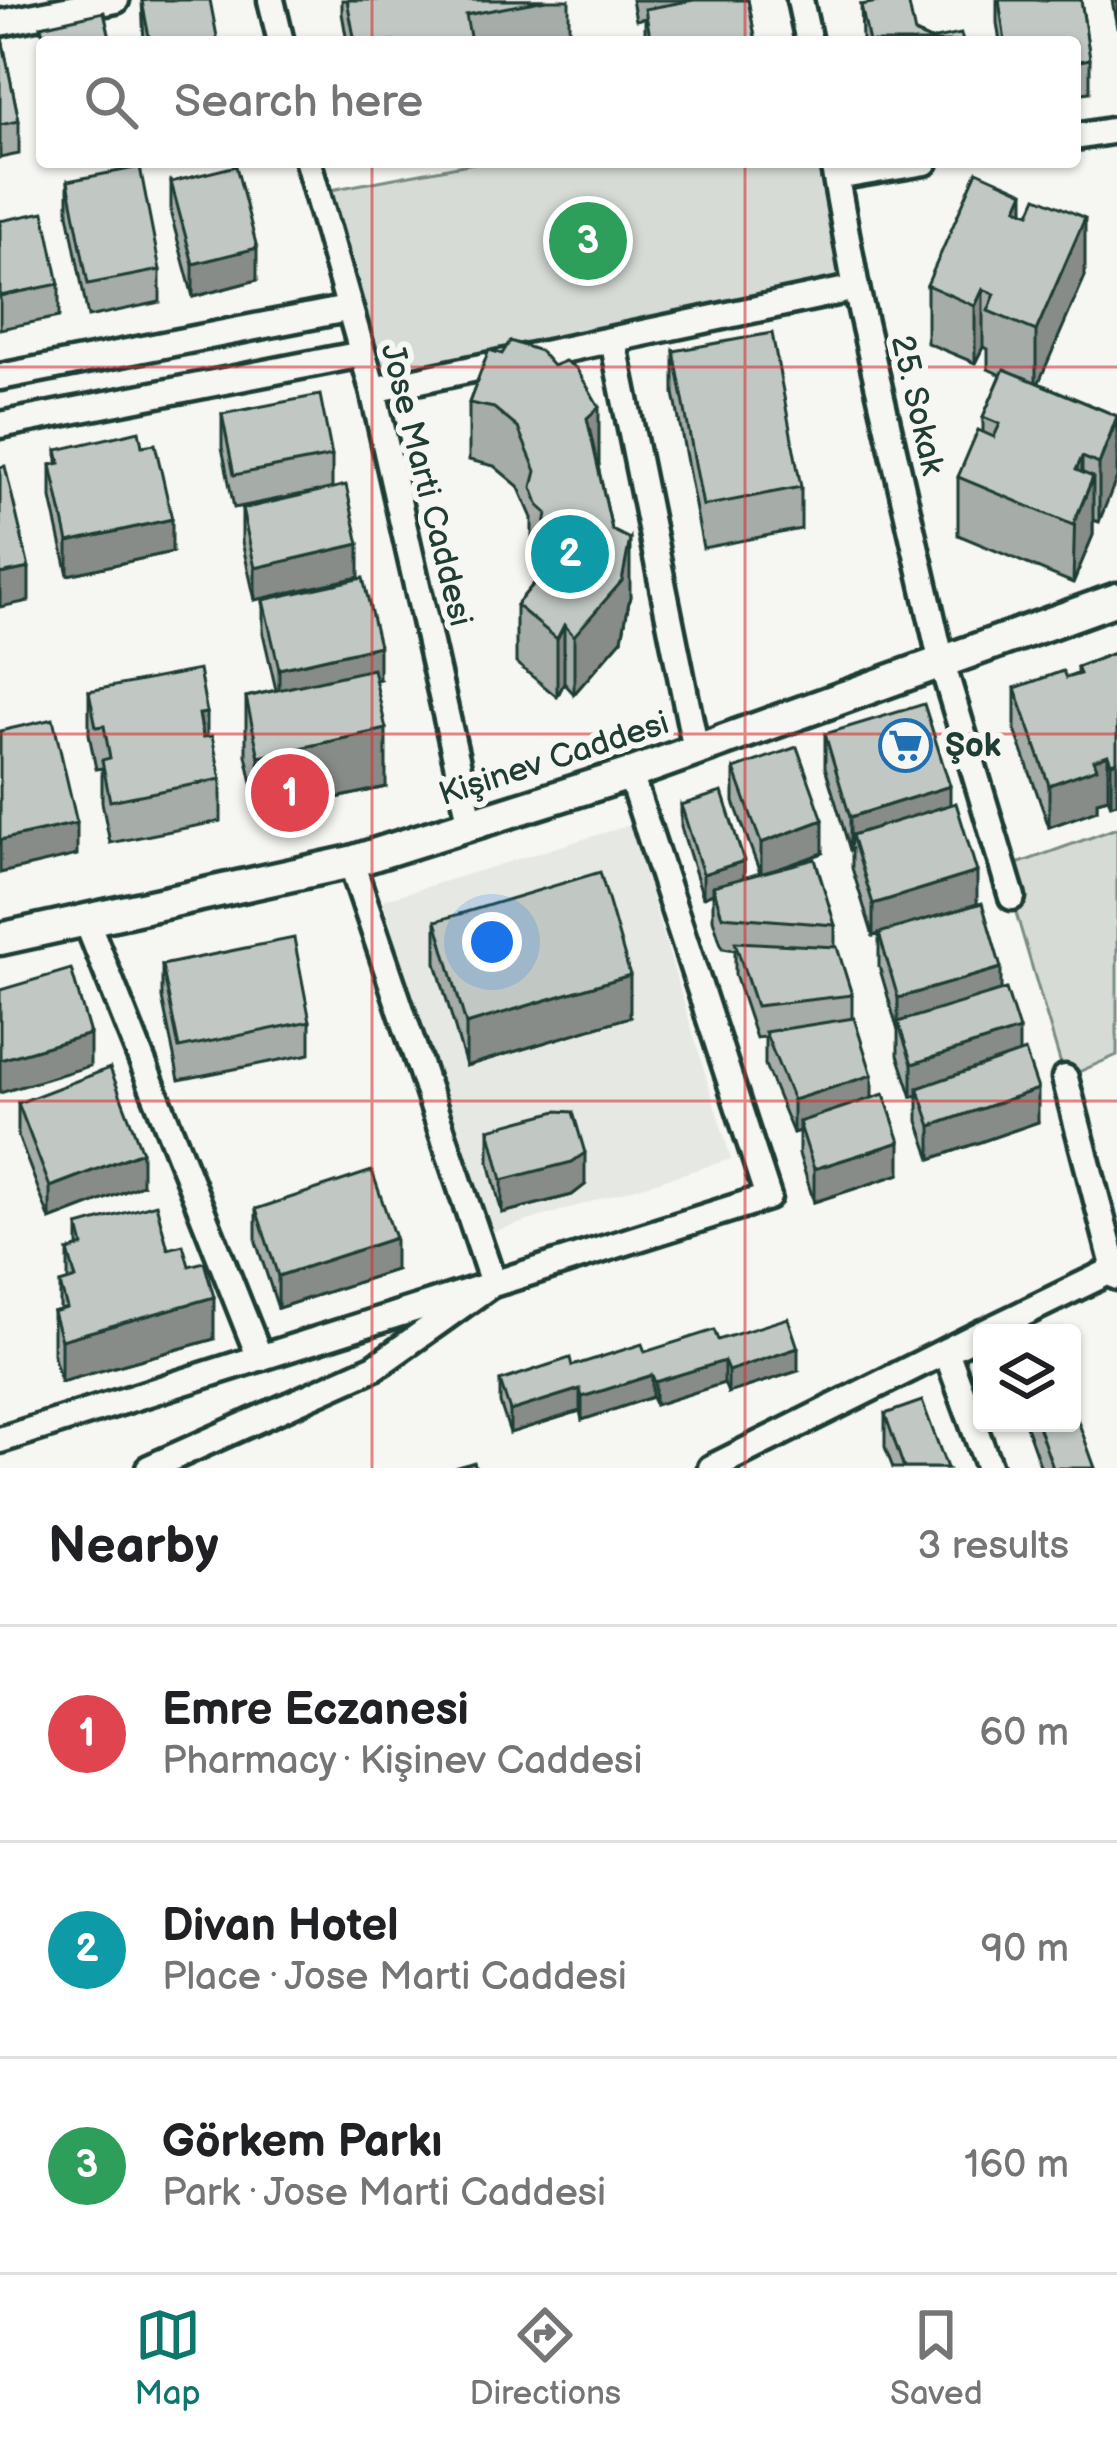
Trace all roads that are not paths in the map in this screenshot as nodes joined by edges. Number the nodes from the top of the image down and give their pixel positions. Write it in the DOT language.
graph roads {
  1 [pos="116,0"];
  2 [pos="272,0"];
  3 [pos="800,0"];
  4 [pos="0,22"];
  5 [pos="280,36"];
  6 [pos="807,36"];
  7 [pos="1117,130"];
  8 [pos="1081,136"];
  9 [pos="310,168"];
  10 [pos="834,169"];
  11 [pos="856,288"];
  12 [pos="347,309"];
  13 [pos="613,340"];
  14 [pos="362,354"];
  15 [pos="0,377"];
  16 [pos="373,390"];
  17 [pos="0,425"];
  18 [pos="1117,598"];
  19 [pos="942,662"];
  20 [pos="696,750"];
  21 [pos="630,774"];
  22 [pos="471,825"];
  23 [pos="351,862"];
  24 [pos="1012,897"];
  25 [pos="87,922"];
  26 [pos="0,939"];
  27 [pos="1066,1078"];
  28 [pos="1116,1271"];
  29 [pos="493,1283"];
  30 [pos="1001,1324"];
  31 [pos="973,1338"];
  32 [pos="946,1351"];
  33 [pos="260,1358"];
  34 [pos="0,1440"];
  35 [pos="149,1468"];
  36 [pos="711,1468"];
  37 [pos="989,1468"];
  1 -- 4 [label="street"];
  2 -- 5 [label="street"];
  3 -- 6 [label="street"];
  7 -- 8 [label="street"];
  9 -- 12 [label="street, Jose Marti Caddesi"];
  10 -- 11 [label="street, 25. Sokak"];
  11 -- 13 [label="street"];
  11 -- 19 [label="street, 25. Sokak"];
  12 -- 14 [label="street, Jose Marti Caddesi"];
  12 -- 15 [label="street"];
  13 -- 16 [label="street"];
  13 -- 20 [label="street"];
  14 -- 16 [label="street, Jose Marti Caddesi"];
  14 -- 17 [label="street"];
  16 -- 22 [label="street, Jose Marti Caddesi"];
  18 -- 19 [label="street, Kişinev Caddesi"];
  19 -- 20 [label="street, Kişinev Caddesi"];
  19 -- 24 [label="street, 25. Sokak"];
  20 -- 21 [label="street, Kişinev Caddesi"];
  21 -- 22 [label="street, Kişinev Caddesi"];
  21 -- 29 [label="street"];
  22 -- 23 [label="street, Kişinev Caddesi"];
  23 -- 25 [label="street, Kişinev Caddesi"];
  23 -- 29 [label="street"];
  25 -- 26 [label="street, Kişinev Caddesi"];
  25 -- 33 [label="street"];
  27 -- 28 [label="street"];
  28 -- 30 [label="street"];
  29 -- 33 [label="street"];
  29 -- 35 [label="street"];
  31 -- 32 [label="street"];
  32 -- 36 [label="street"];
  32 -- 37 [label="street"];
  33 -- 34 [label="street"];
}
